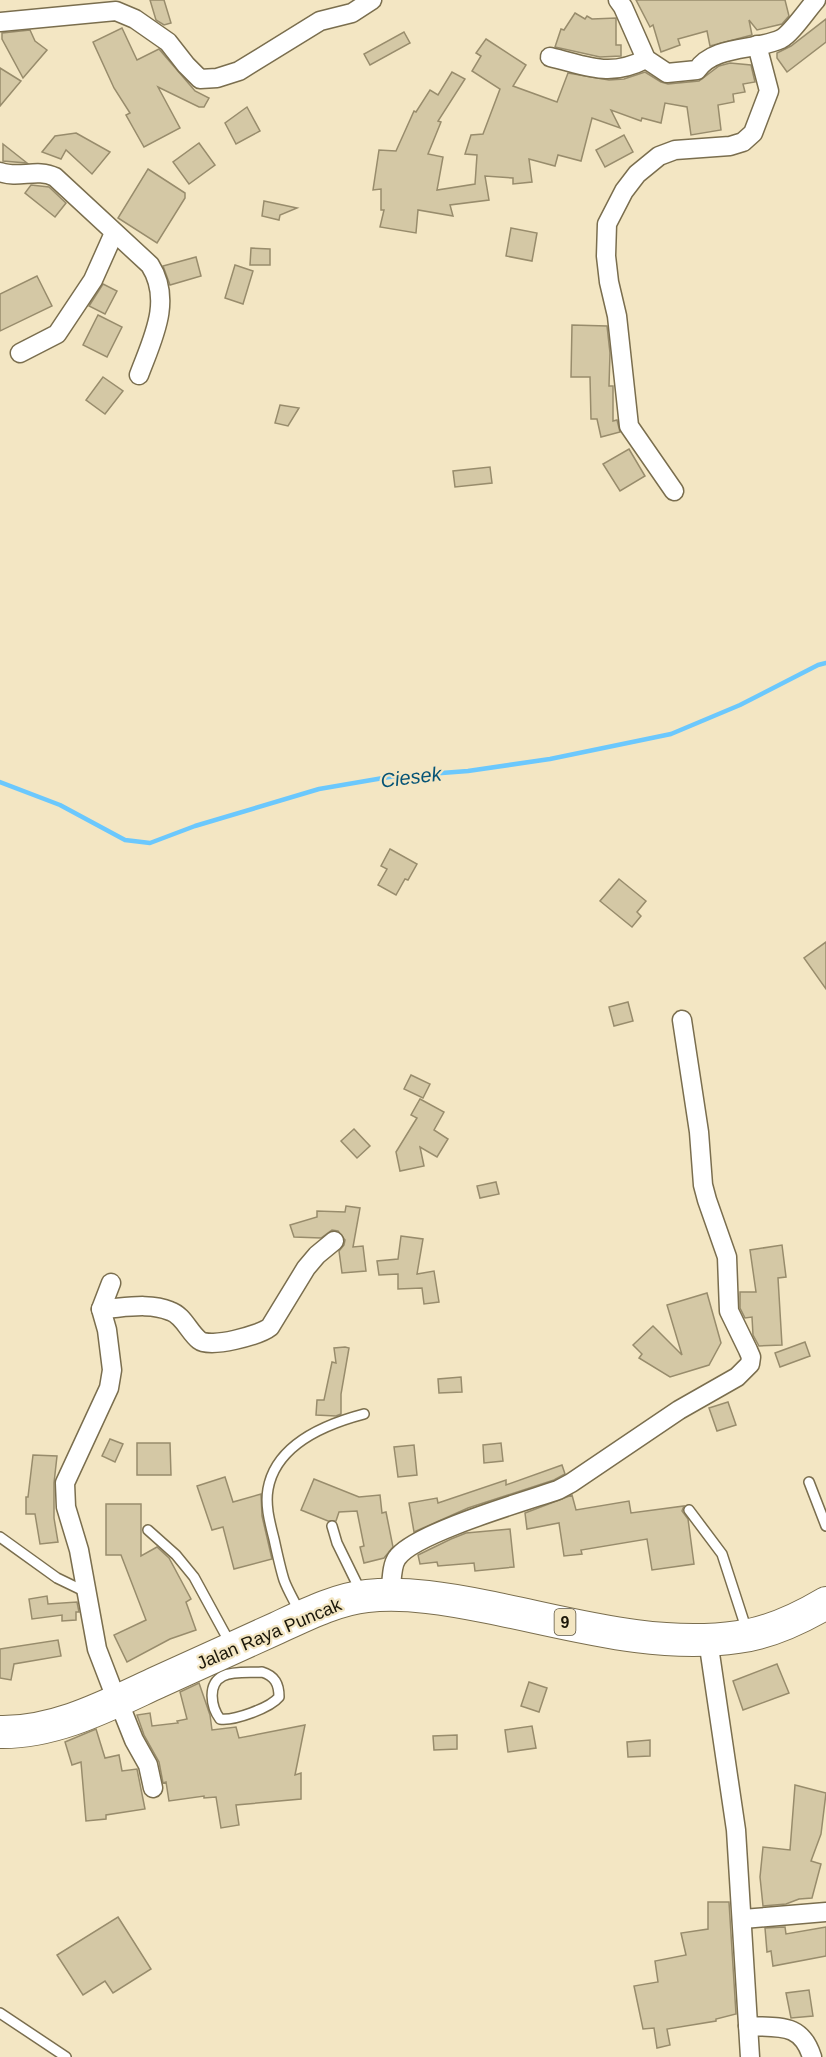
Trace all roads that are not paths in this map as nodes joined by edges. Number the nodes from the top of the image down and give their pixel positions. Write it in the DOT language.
graph roads {
  1 [pos="372,0"];
  2 [pos="618,0"];
  3 [pos="816,0"];
  4 [pos="0,22"];
  5 [pos="757,45"];
  6 [pos="550,57"];
  7 [pos="646,59"];
  8 [pos="0,172"];
  9 [pos="114,233"];
  10 [pos="20,353"];
  11 [pos="139,375"];
  12 [pos="674,491"];
  13 [pos="682,1020"];
  14 [pos="334,1241"];
  15 [pos="111,1283"];
  16 [pos="100,1309"];
  17 [pos="364,1414"];
  18 [pos="809,1482"];
  19 [pos="689,1510"];
  20 [pos="332,1526"];
  21 [pos="826,1526"];
  22 [pos="148,1530"];
  23 [pos="0,1537"];
  24 [pos="86,1592"];
  25 [pos="377,1595"];
  26 [pos="826,1603"];
  27 [pos="302,1617"];
  28 [pos="748,1635"];
  29 [pos="708,1640"];
  30 [pos="224,1659"];
  31 [pos="118,1700"];
  32 [pos="0,1732"];
  33 [pos="153,1788"];
  34 [pos="826,1912"];
  35 [pos="743,1919"];
  36 [pos="0,2013"];
  37 [pos="748,2026"];
  38 [pos="66,2057"];
  39 [pos="750,2057"];
  40 [pos="812,2057"];
  1 -- 4 [label="street"];
  2 -- 7 [label="street"];
  3 -- 5 [label="street"];
  5 -- 7 [label="street"];
  5 -- 12 [label="street"];
  6 -- 7 [label="street"];
  8 -- 9 [label="street"];
  9 -- 10 [label="street"];
  9 -- 11 [label="street"];
  13 -- 25 [label="street"];
  14 -- 16 [label="street"];
  15 -- 16 [label="street"];
  16 -- 24 [label="street"];
  17 -- 27 [label="lane"];
  18 -- 21 [label="lane"];
  19 -- 28 [label="lane"];
  20 -- 25 [label="lane"];
  22 -- 30 [label="lane"];
  23 -- 24 [label="lane"];
  24 -- 31 [label="street"];
  25 -- 27 [label="highway, Jalan Raya Puncak / 9"];
  25 -- 29 [label="highway, Jalan Raya Puncak / 9"];
  26 -- 28 [label="highway, Jalan Raya Puncak / 9"];
  27 -- 30 [label="highway, Jalan Raya Puncak / 9"];
  28 -- 29 [label="highway, Jalan Raya Puncak / 9"];
  29 -- 35 [label="street"];
  30 -- 30 [label="lane"];
  30 -- 31 [label="highway, Jalan Raya Puncak / 9"];
  31 -- 32 [label="highway, Jalan Raya Puncak / 9"];
  31 -- 33 [label="street"];
  34 -- 35 [label="street"];
  35 -- 37 [label="street"];
  36 -- 38 [label="lane"];
  37 -- 39 [label="street"];
  37 -- 40 [label="street"];
}
